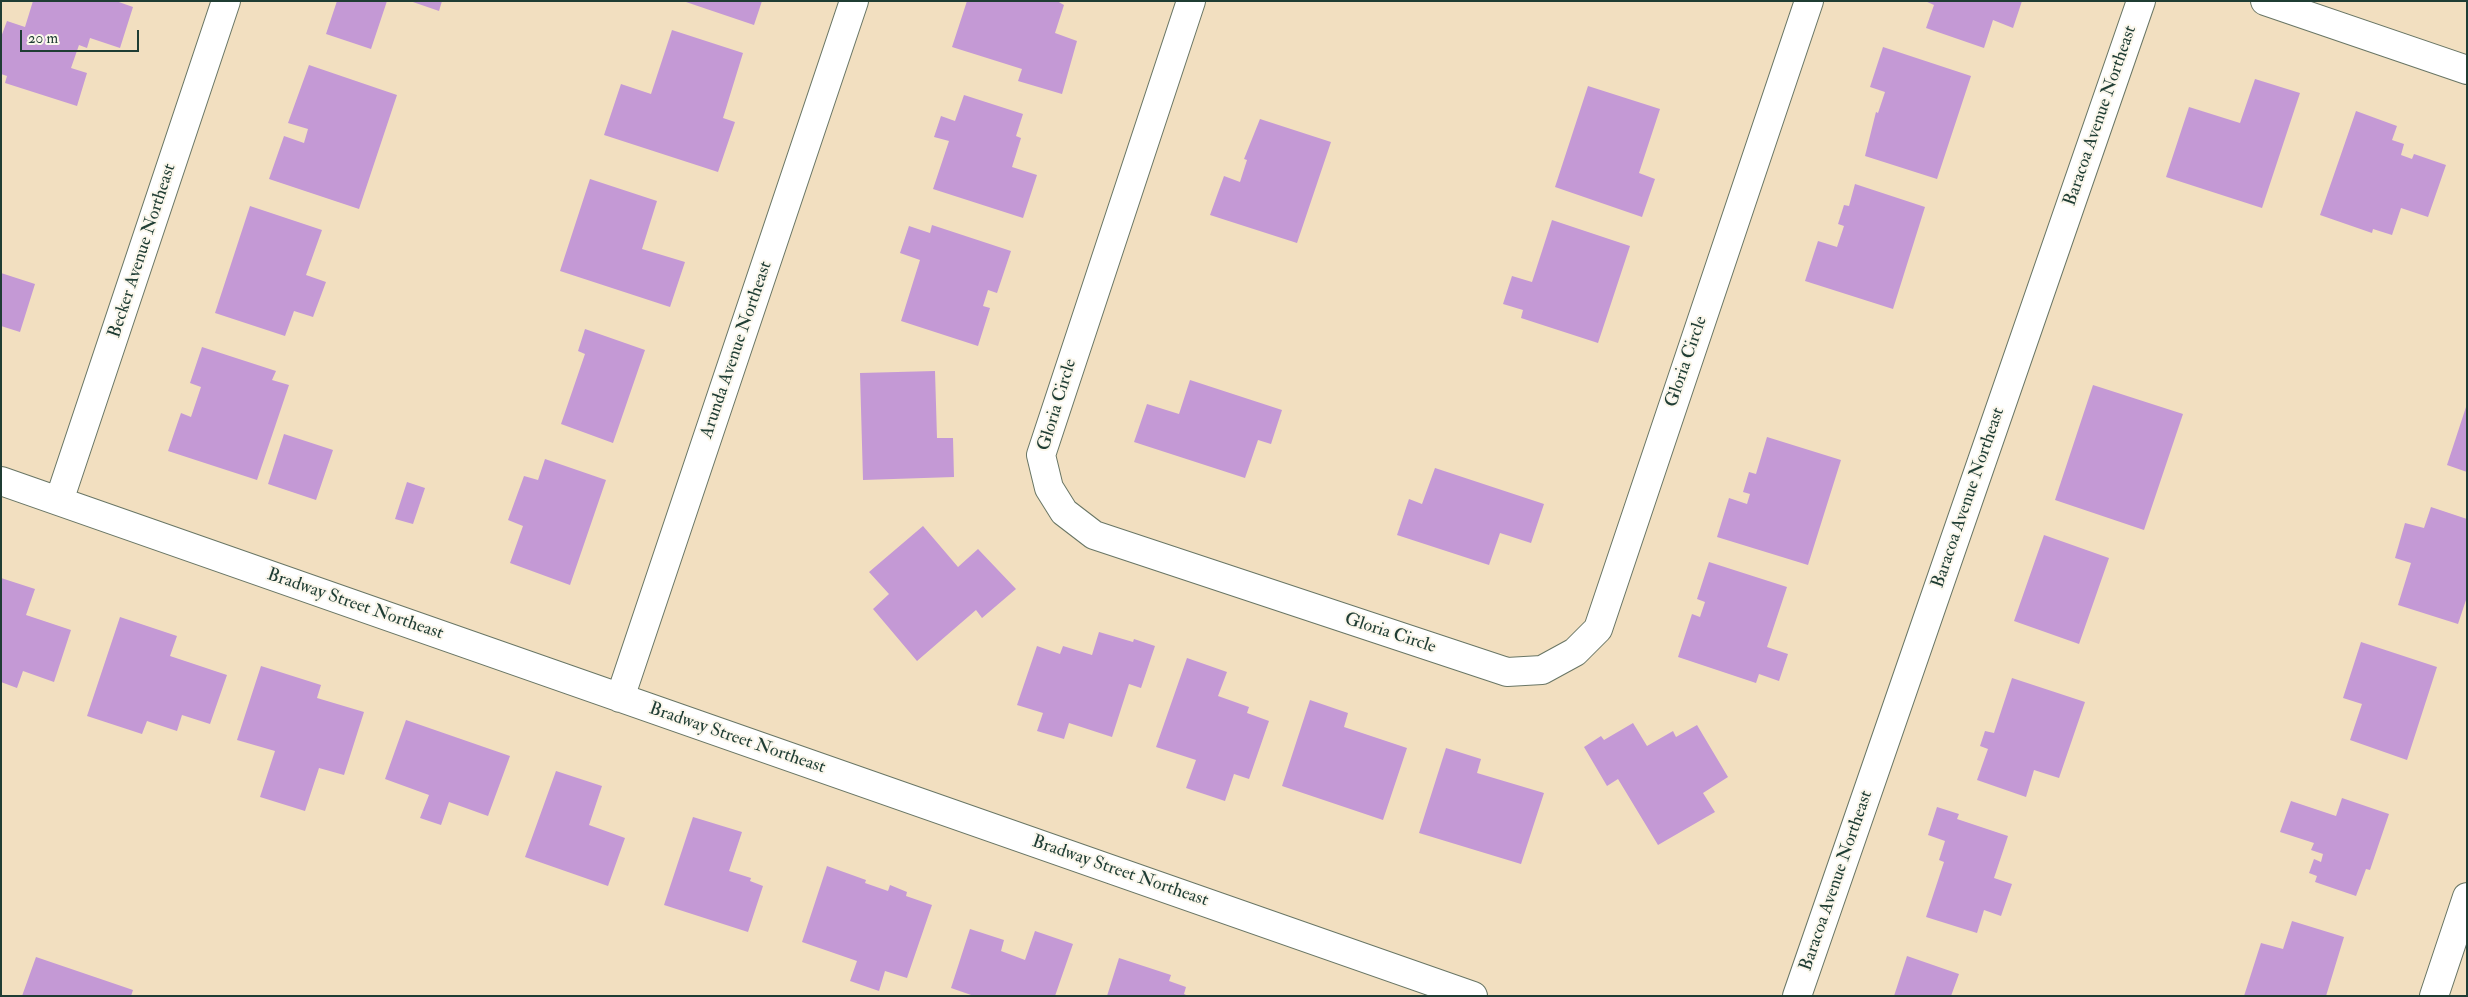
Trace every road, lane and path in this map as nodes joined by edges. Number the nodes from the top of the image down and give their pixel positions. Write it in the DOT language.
graph roads {
  1 [pos="226,1"];
  2 [pos="854,1"];
  3 [pos="1191,1"];
  4 [pos="1809,1"];
  5 [pos="2141,1"];
  6 [pos="2265,1"];
  7 [pos="2467,70"];
  8 [pos="1,481"];
  9 [pos="59,501"];
  10 [pos="620,698"];
  11 [pos="2467,897"];
  12 [pos="1474,996"];
  13 [pos="1797,996"];
  14 [pos="2434,996"];
  1 -- 9 [label="street, Becker Avenue Northeast"];
  2 -- 10 [label="street, Arunda Avenue Northeast"];
  3 -- 4 [label="street, Gloria Circle"];
  5 -- 13 [label="street, Baracoa Avenue Northeast"];
  6 -- 7 [label="street"];
  8 -- 9 [label="street, Bradway Street Northeast"];
  9 -- 10 [label="street, Bradway Street Northeast"];
  10 -- 12 [label="street, Bradway Street Northeast"];
  11 -- 14 [label="street"];
}
